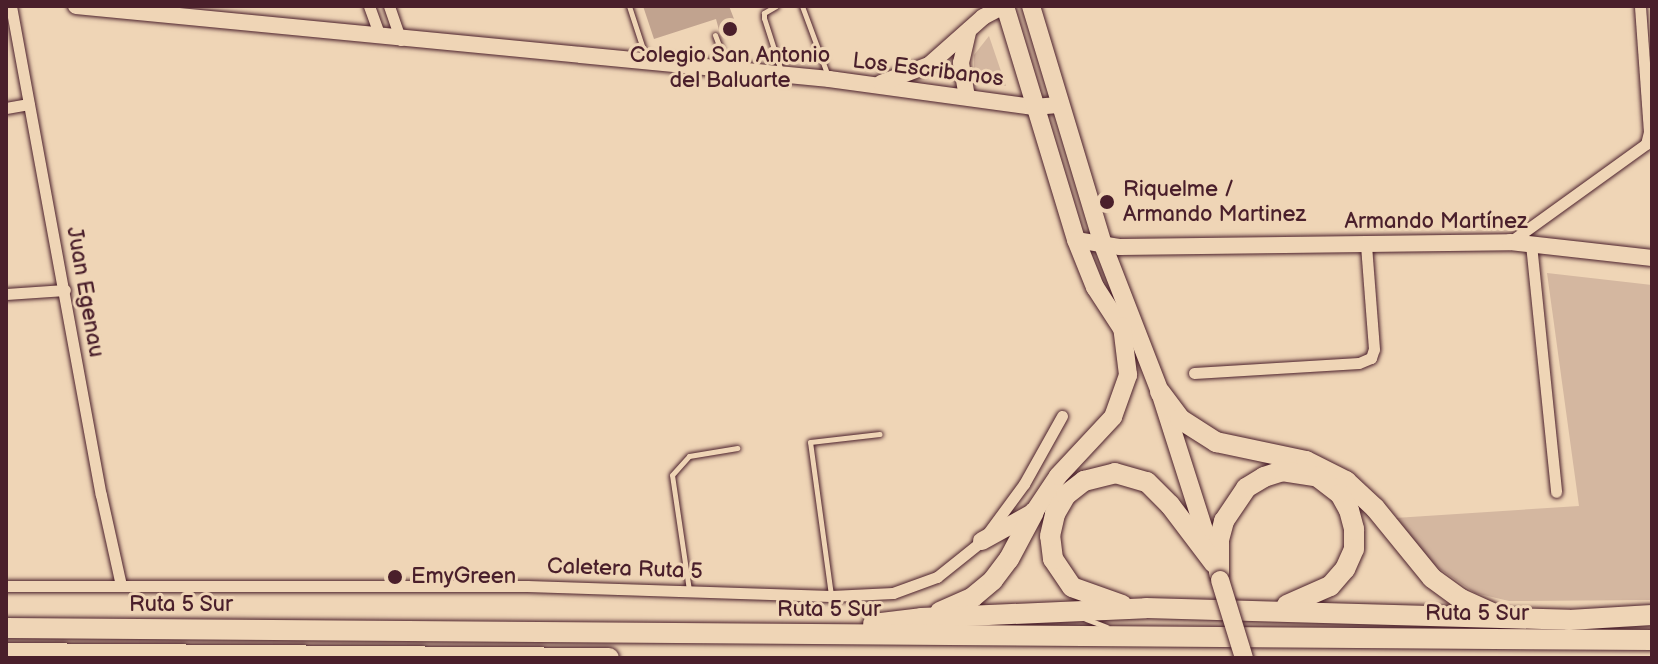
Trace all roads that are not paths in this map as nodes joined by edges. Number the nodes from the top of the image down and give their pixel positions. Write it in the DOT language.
graph roads {
  1 [pos="11,6"];
  2 [pos="76,6"];
  3 [pos="369,6"];
  4 [pos="389,6"];
  5 [pos="629,6"];
  6 [pos="776,6"];
  7 [pos="802,6"];
  8 [pos="1004,6"];
  9 [pos="1031,6"];
  10 [pos="1640,6"];
  11 [pos="969,30"];
  12 [pos="715,35"];
  13 [pos="380,37"];
  14 [pos="401,40"];
  15 [pos="648,63"];
  16 [pos="728,72"];
  17 [pos="783,75"];
  18 [pos="829,79"];
  19 [pos="867,85"];
  20 [pos="967,97"];
  21 [pos="29,104"];
  22 [pos="1058,105"];
  23 [pos="1034,107"];
  24 [pos="6,108"];
  25 [pos="1076,240"];
  26 [pos="1510,242"];
  27 [pos="1366,244"];
  28 [pos="1531,244"];
  29 [pos="1103,245"];
  30 [pos="1652,258"];
  31 [pos="65,290"];
  32 [pos="6,294"];
  33 [pos="1122,324"];
  34 [pos="1194,373"];
  35 [pos="1160,392"];
  36 [pos="1062,416"];
  37 [pos="880,434"];
  38 [pos="737,448"];
  39 [pos="1556,492"];
  40 [pos="1034,512"];
  41 [pos="982,541"];
  42 [pos="1217,572"];
  43 [pos="121,585"];
  44 [pos="6,586"];
  45 [pos="689,591"];
  46 [pos="831,596"];
  47 [pos="1146,608"];
  48 [pos="1271,609"];
  49 [pos="1073,614"];
  50 [pos="1652,615"];
  51 [pos="921,618"];
  52 [pos="1503,618"];
  53 [pos="6,628"];
  54 [pos="821,634"];
  55 [pos="1128,635"];
  56 [pos="1652,640"];
  57 [pos="6,653"];
  58 [pos="465,657"];
  59 [pos="609,658"];
  60 [pos="1244,658"];
  1 -- 21 [label="street, Juan Egenau"];
  2 -- 13 [label="main road, Los Escribanos"];
  3 -- 13 [label="street"];
  4 -- 14 [label="street"];
  5 -- 15 [label="lane"];
  6 -- 17 [label="lane"];
  7 -- 18 [label="lane"];
  8 -- 11 [label="main road"];
  8 -- 23 [label="main road"];
  9 -- 22 [label="main road"];
  10 -- 26 [label="street"];
  11 -- 19 [label="main road"];
  11 -- 20 [label="main road"];
  12 -- 16 [label="lane"];
  13 -- 14 [label="main road, Los Escribanos"];
  14 -- 15 [label="main road, Los Escribanos"];
  15 -- 16 [label="main road, Los Escribanos"];
  16 -- 17 [label="main road, Los Escribanos"];
  17 -- 18 [label="main road, Los Escribanos"];
  18 -- 19 [label="main road, Los Escribanos"];
  19 -- 20 [label="main road, Los Escribanos"];
  20 -- 23 [label="main road, Los Escribanos"];
  21 -- 24 [label="street"];
  21 -- 31 [label="street, Juan Egenau"];
  22 -- 23 [label="main road, Los Escribanos"];
  22 -- 29 [label="main road"];
  23 -- 25 [label="main road"];
  25 -- 29 [label="main road, Armando Martínez"];
  25 -- 33 [label="main road"];
  26 -- 27 [label="main road, Armando Martínez"];
  26 -- 28 [label="main road, Armando Martínez"];
  27 -- 29 [label="main road, Armando Martínez"];
  27 -- 34 [label="street"];
  28 -- 30 [label="main road, Armando Martínez"];
  28 -- 39 [label="street"];
  29 -- 35 [label="main road"];
  31 -- 32 [label="street"];
  31 -- 43 [label="street, Juan Egenau"];
  33 -- 35 [label="main road"];
  33 -- 40 [label="main road"];
  35 -- 42 [label="main road"];
  35 -- 52 [label="highway"];
  36 -- 41 [label="street, Caletera Ruta 5"];
  37 -- 46 [label="lane"];
  38 -- 45 [label="lane"];
  40 -- 41 [label="main road"];
  40 -- 51 [label="highway"];
  41 -- 46 [label="street, Caletera Ruta 5"];
  42 -- 47 [label="highway"];
  42 -- 48 [label="highway"];
  42 -- 60 [label="main road, bridge"];
  43 -- 44 [label="street, Caletera Ruta 5"];
  43 -- 45 [label="street, Caletera Ruta 5"];
  45 -- 46 [label="street, Caletera Ruta 5"];
  47 -- 48 [label="highway"];
  47 -- 49 [label="highway"];
  48 -- 52 [label="highway"];
  49 -- 51 [label="highway"];
  49 -- 55 [label="lane"];
  50 -- 52 [label="highway"];
  51 -- 54 [label="highway"];
  53 -- 54 [label="highway, Ruta 5 Sur"];
  54 -- 55 [label="highway, Ruta 5 Sur"];
  55 -- 56 [label="highway, Ruta 5 Sur"];
  57 -- 58 [label="highway"];
  58 -- 59 [label="highway"];
}
